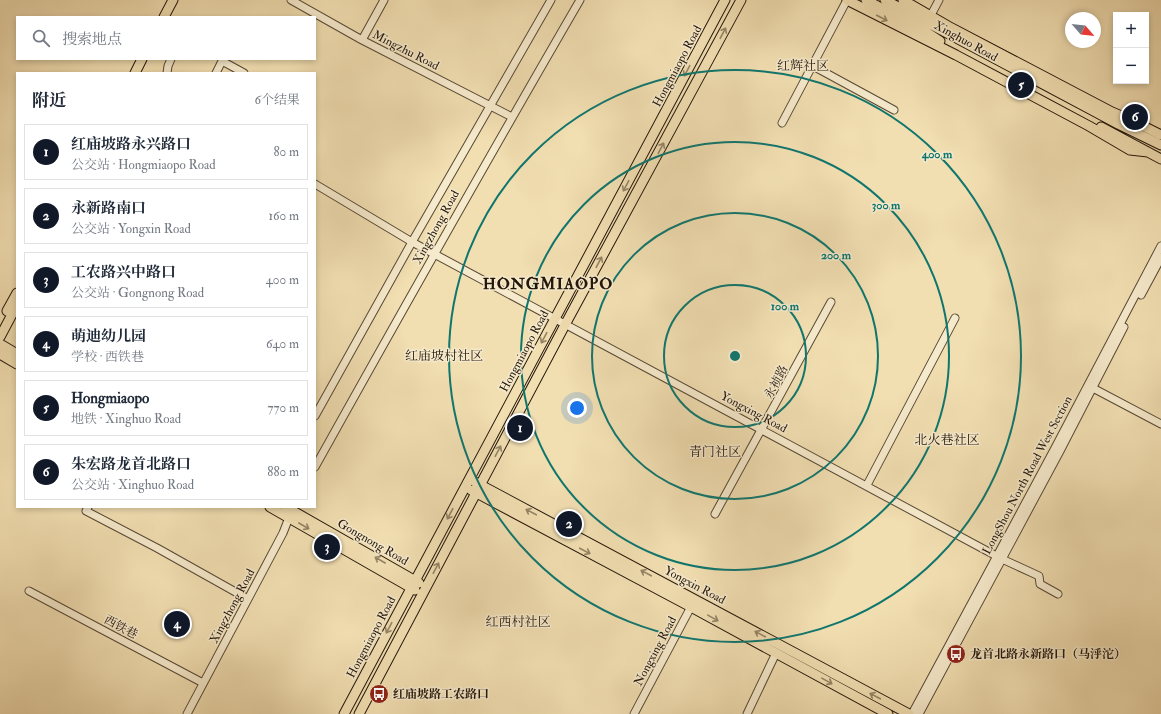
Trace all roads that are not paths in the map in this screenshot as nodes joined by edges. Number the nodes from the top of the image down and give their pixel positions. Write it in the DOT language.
graph roads {
  1 [pos="173,0"];
  2 [pos="180,0"];
  3 [pos="291,0"];
  4 [pos="384,0"];
  5 [pos="552,0"];
  6 [pos="580,0"];
  7 [pos="725,0"];
  8 [pos="741,0"];
  9 [pos="847,0"];
  10 [pos="866,0"];
  11 [pos="885,0"];
  12 [pos="903,0"];
  13 [pos="939,0"];
  14 [pos="931,15"];
  15 [pos="165,16"];
  16 [pos="172,16"];
  17 [pos="944,32"];
  18 [pos="963,34"];
  19 [pos="362,40"];
  20 [pos="932,43"];
  21 [pos="955,49"];
  22 [pos="142,60"];
  23 [pos="148,60"];
  24 [pos="171,60"];
  25 [pos="1007,60"];
  26 [pos="812,66"];
  27 [pos="136,72"];
  28 [pos="142,72"];
  29 [pos="167,72"];
  30 [pos="216,72"];
  31 [pos="242,72"];
  32 [pos="1061,89"];
  33 [pos="491,106"];
  34 [pos="894,110"];
  35 [pos="1100,114"];
  36 [pos="512,117"];
  37 [pos="1126,119"];
  38 [pos="782,123"];
  39 [pos="1161,135"];
  40 [pos="1161,144"];
  41 [pos="1148,152"];
  42 [pos="1161,159"];
  43 [pos="316,185"];
  44 [pos="412,242"];
  45 [pos="1161,246"];
  46 [pos="434,254"];
  47 [pos="1161,258"];
  48 [pos="16,295"];
  49 [pos="831,302"];
  50 [pos="16,307"];
  51 [pos="555,318"];
  52 [pos="955,318"];
  53 [pos="566,323"];
  54 [pos="0,324"];
  55 [pos="0,337"];
  56 [pos="0,344"];
  57 [pos="16,353"];
  58 [pos="0,354"];
  59 [pos="16,363"];
  60 [pos="1090,387"];
  61 [pos="316,414"];
  62 [pos="1161,424"];
  63 [pos="762,429"];
  64 [pos="316,465"];
  65 [pos="466,483"];
  66 [pos="867,485"];
  67 [pos="478,489"];
  68 [pos="88,508"];
  69 [pos="277,508"];
  70 [pos="290,510"];
  71 [pos="715,514"];
  72 [pos="1000,557"];
  73 [pos="413,584"];
  74 [pos="29,591"];
  75 [pos="424,591"];
  76 [pos="1058,594"];
  77 [pos="248,599"];
  78 [pos="693,603"];
  79 [pos="776,653"];
  80 [pos="203,683"];
  81 [pos="187,714"];
  82 [pos="344,714"];
  83 [pos="359,714"];
  84 [pos="634,714"];
  85 [pos="747,714"];
  86 [pos="888,714"];
  87 [pos="909,714"];
  88 [pos="912,714"];
  89 [pos="919,714"];
  1 -- 15 [label="main road"];
  2 -- 16 [label="main road"];
  3 -- 19 [label="street, Mingzhu Road"];
  4 -- 19 [label="street"];
  5 -- 33 [label="street"];
  6 -- 36 [label="street, Xingzhong Road"];
  7 -- 51 [label="main road, Hongmiaopo Road, one-way"];
  53 -- 8 [label="main road, Hongmiaopo Road, one-way"];
  9 -- 20 [label="main road, one-way"];
  9 -- 26 [label="street"];
  10 -- 21 [label="main road, Xinghuo Road"];
  11 -- 17 [label="main road, Xinghuo Road"];
  12 -- 14 [label="main road"];
  13 -- 14 [label="street"];
  14 -- 18 [label="main road"];
  17 -- 18 [label="main road"];
  17 -- 25 [label="main road, Xinghuo Road"];
  18 -- 25 [label="main road"];
  19 -- 33 [label="street, Mingzhu Road"];
  20 -- 21 [label="main road"];
  20 -- 41 [label="main road"];
  21 -- 41 [label="main road, Xinghuo Road"];
  22 -- 27 [label="main road"];
  23 -- 28 [label="main road"];
  24 -- 29 [label="street"];
  25 -- 32 [label="main road, Xinghuo Road"];
  26 -- 34 [label="street"];
  26 -- 38 [label="street"];
  30 -- 31 [label="street"];
  32 -- 35 [label="main road, Xinghuo Road"];
  32 -- 37 [label="main road"];
  33 -- 36 [label="street, Mingzhu Road"];
  33 -- 44 [label="street"];
  35 -- 37 [label="main road"];
  35 -- 40 [label="main road, Xinghuo Road"];
  36 -- 46 [label="street, Xingzhong Road"];
  37 -- 39 [label="main road"];
  41 -- 42 [label="main road, Xinghuo Road"];
  43 -- 44 [label="street, Yongxing Road"];
  44 -- 46 [label="street, Yongxing Road"];
  44 -- 61 [label="street"];
  45 -- 60 [label="street, LongShou North Road West Section"];
  46 -- 51 [label="street, Yongxing Road"];
  46 -- 64 [label="street, Xingzhong Road"];
  47 -- 60 [label="street, LongShou North Road West Section"];
  48 -- 54 [label="main road"];
  49 -- 63 [label="street, 永祯路"];
  50 -- 55 [label="main road"];
  51 -- 53 [label="street, Yongxing Road"];
  51 -- 65 [label="main road, Hongmiaopo Road, one-way"];
  52 -- 66 [label="street"];
  53 -- 63 [label="street, Yongxing Road"];
  67 -- 53 [label="main road, Hongmiaopo Road, one-way"];
  56 -- 57 [label="main road"];
  58 -- 59 [label="main road"];
  60 -- 62 [label="street"];
  60 -- 72 [label="street, LongShou North Road West Section"];
  63 -- 66 [label="street, Yongxing Road"];
  63 -- 71 [label="street, 永祯路"];
  65 -- 67 [label="main road, Yongxin Road"];
  65 -- 73 [label="main road, Hongmiaopo Road, one-way"];
  66 -- 72 [label="street, Yongxing Road"];
  75 -- 67 [label="main road, Hongmiaopo Road, one-way"];
  67 -- 78 [label="main road, Yongxin Road"];
  68 -- 77 [label="street"];
  69 -- 70 [label="main road, Gongnong Road"];
  70 -- 73 [label="main road, Gongnong Road"];
  70 -- 77 [label="street, Xingzhong Road"];
  72 -- 76 [label="street, Yongxing Road"];
  72 -- 88 [label="street, LongShou North Road West Section"];
  72 -- 89 [label="street, LongShou North Road West Section"];
  73 -- 75 [label="main road, Gongnong Road"];
  73 -- 82 [label="main road, Hongmiaopo Road, one-way"];
  74 -- 80 [label="street, 西铁巷"];
  75 -- 83 [label="main road, Hongmiaopo Road"];
  77 -- 80 [label="street, Xingzhong Road"];
  78 -- 79 [label="main road, Yongxin Road, one-way"];
  78 -- 84 [label="street, Nongxing Road"];
  87 -- 78 [label="main road, Yongxin Road, one-way"];
  79 -- 85 [label="street"];
  79 -- 86 [label="main road, Yongxin Road, one-way"];
  80 -- 81 [label="street, Xingzhong Road"];
}
